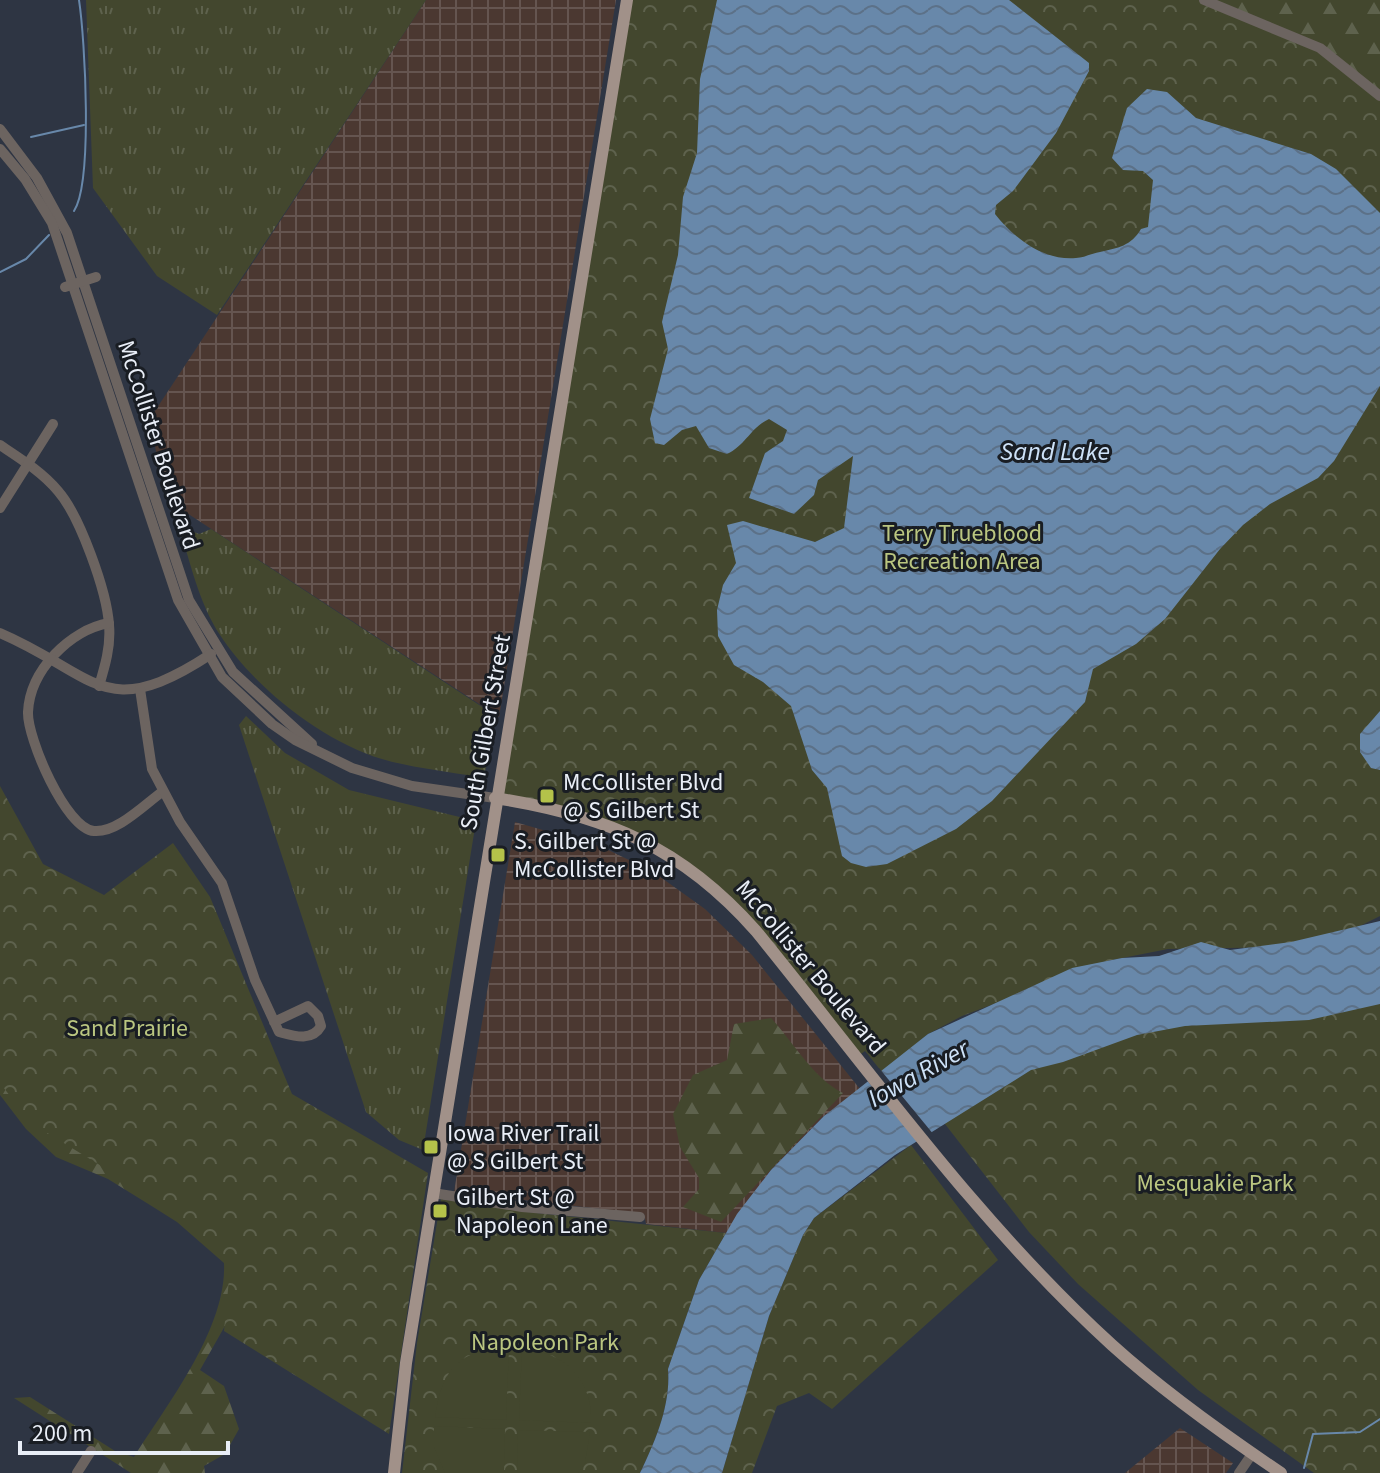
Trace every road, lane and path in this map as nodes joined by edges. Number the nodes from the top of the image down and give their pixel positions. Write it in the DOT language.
graph roads {
  1 [pos="627,0"];
  2 [pos="1204,0"];
  3 [pos="1380,96"];
  4 [pos="0,129"];
  5 [pos="0,149"];
  6 [pos="96,277"];
  7 [pos="74,284"];
  8 [pos="53,424"];
  9 [pos="0,445"];
  10 [pos="26,463"];
  11 [pos="0,508"];
  12 [pos="109,623"];
  13 [pos="0,633"];
  14 [pos="212,654"];
  15 [pos="51,661"];
  16 [pos="99,686"];
  17 [pos="140,689"];
  18 [pos="162,792"];
  19 [pos="495,798"];
  20 [pos="274,1022"];
  21 [pos="433,1193"];
  22 [pos="640,1217"];
  23 [pos="91,1451"];
  24 [pos="1252,1454"];
  25 [pos="77,1473"];
  26 [pos="394,1473"];
  27 [pos="1239,1473"];
  28 [pos="1281,1473"];
  1 -- 19 [label="main road, South Gilbert Street"];
  2 -- 3 [label="street"];
  4 -- 7 [label="street, McCollister Boulevard"];
  5 -- 7 [label="street, McCollister Boulevard"];
  6 -- 7 [label="street"];
  7 -- 14 [label="street, McCollister Boulevard"];
  8 -- 10 [label="street"];
  9 -- 10 [label="street"];
  10 -- 11 [label="street"];
  10 -- 12 [label="street"];
  12 -- 15 [label="street"];
  12 -- 16 [label="street"];
  13 -- 15 [label="street"];
  14 -- 17 [label="street"];
  14 -- 19 [label="street, McCollister Boulevard"];
  15 -- 16 [label="street"];
  15 -- 18 [label="street"];
  16 -- 17 [label="street"];
  17 -- 18 [label="street"];
  18 -- 20 [label="street"];
  19 -- 21 [label="main road, South Gilbert Street"];
  19 -- 24 [label="main road, McCollister Boulevard"];
  21 -- 22 [label="street"];
  21 -- 26 [label="main road, South Gilbert Street"];
  23 -- 25 [label="street"];
  24 -- 27 [label="street"];
  24 -- 28 [label="main road, McCollister Boulevard"];
}
